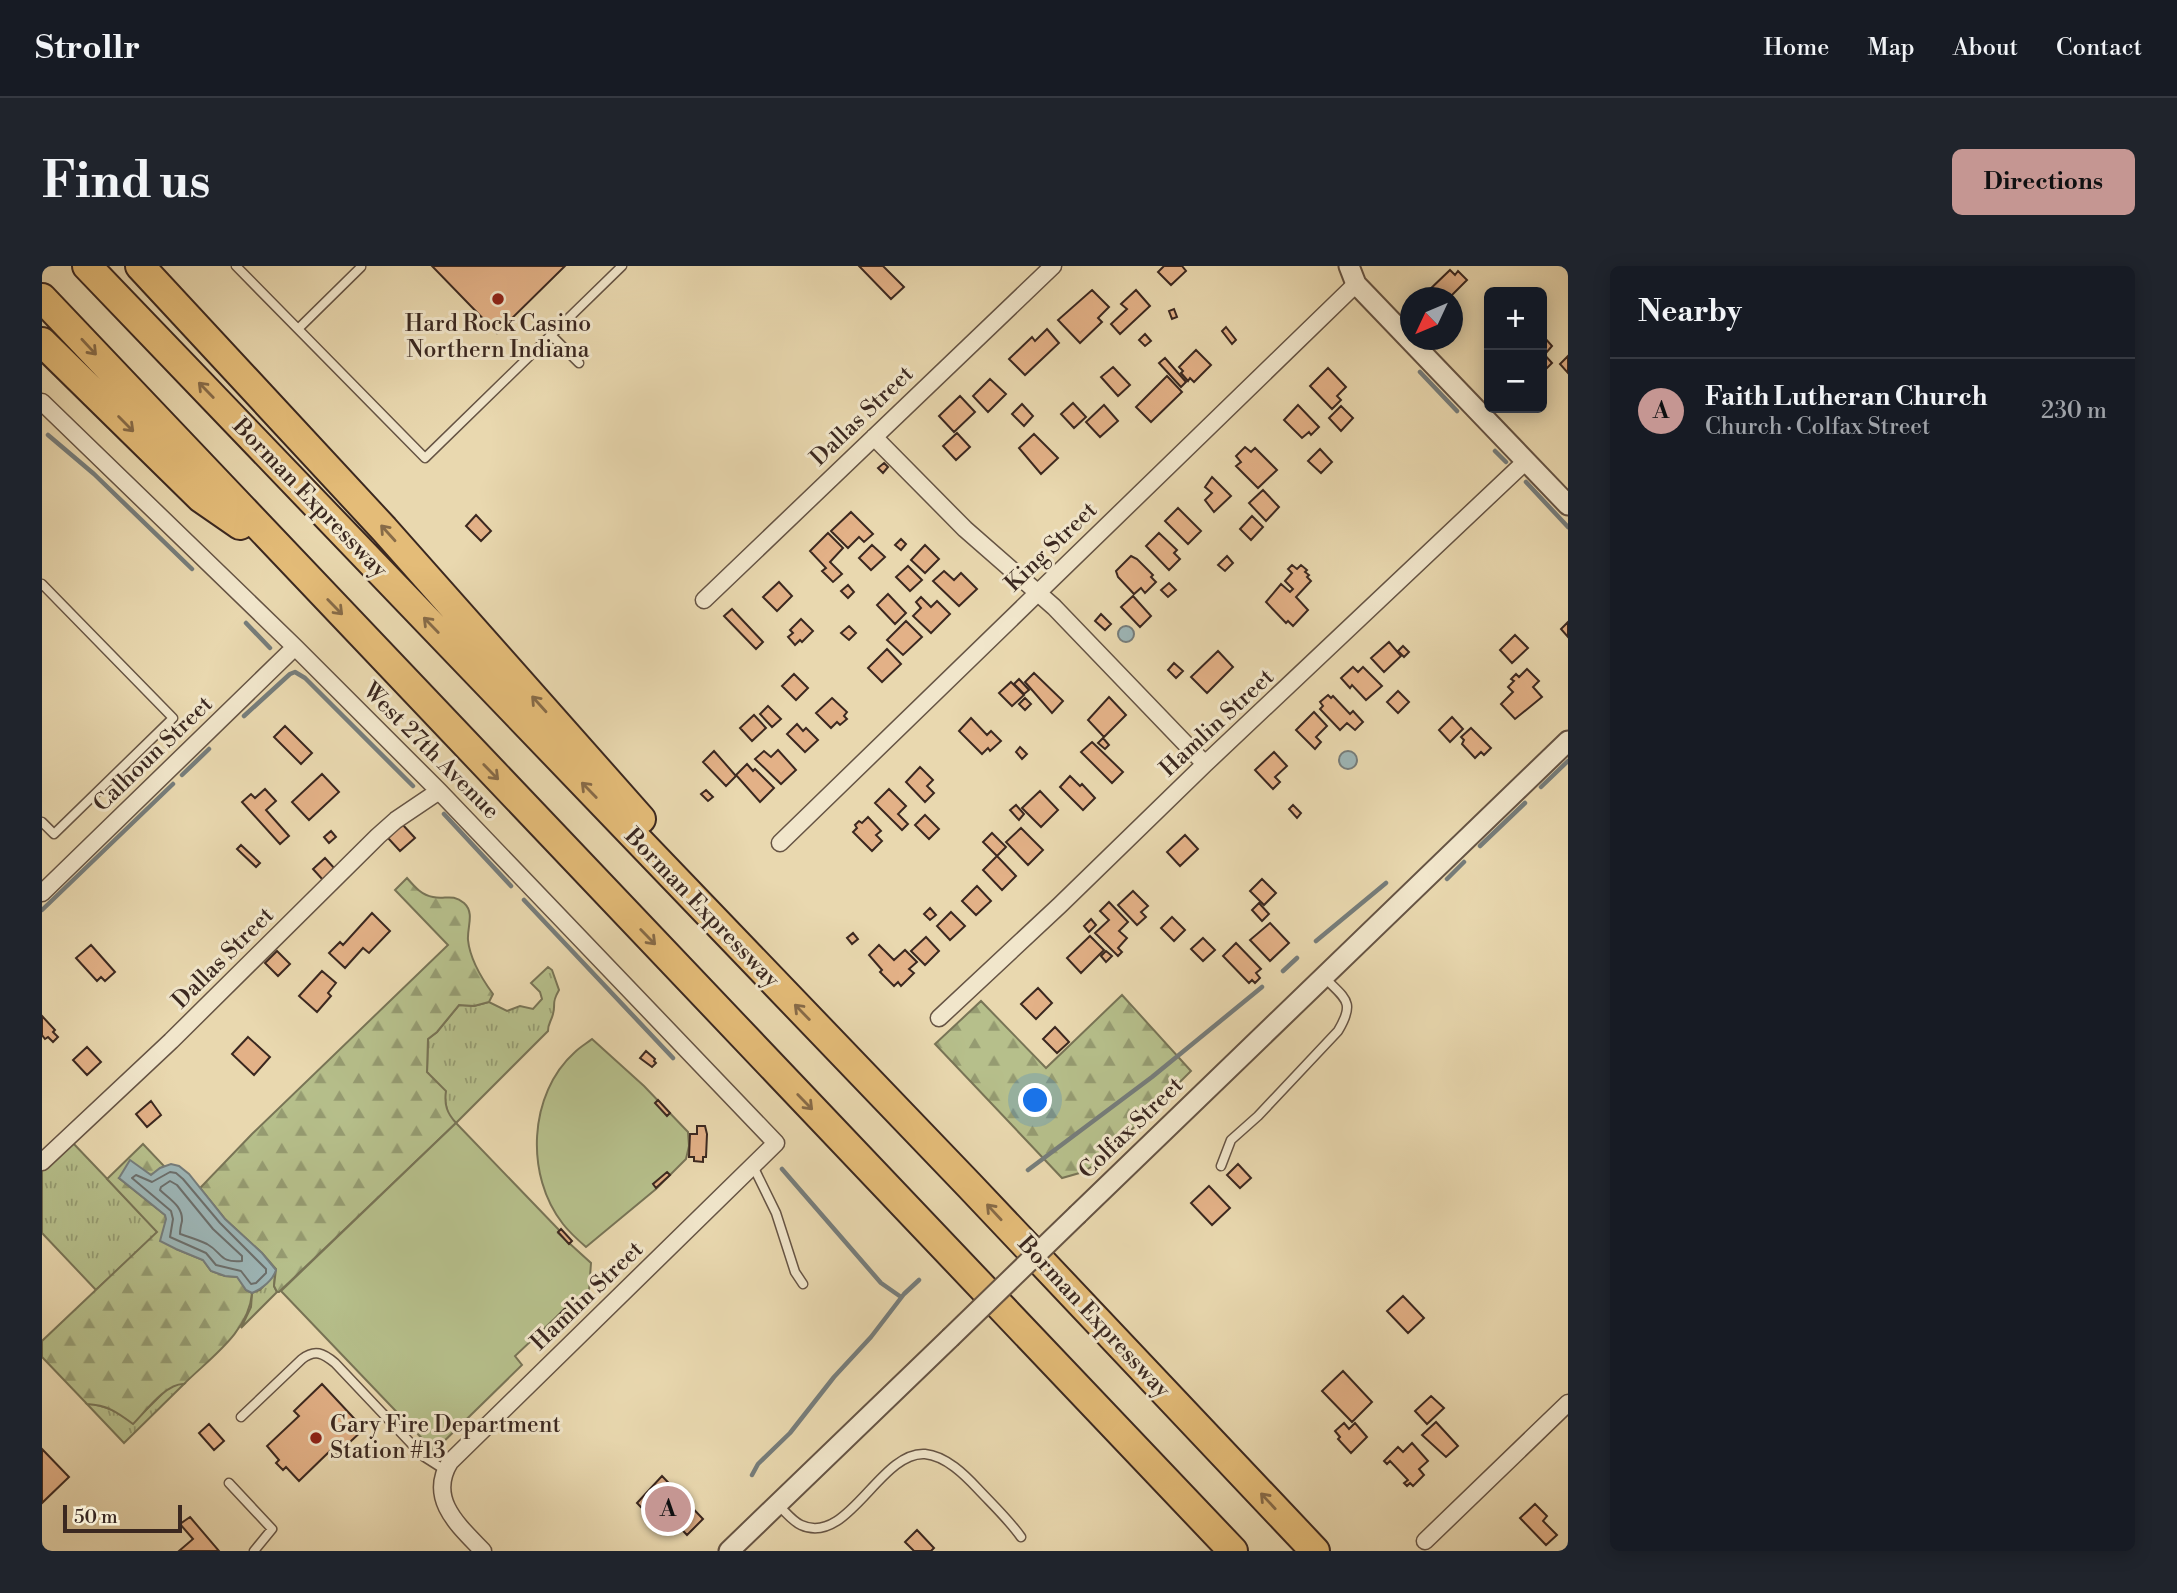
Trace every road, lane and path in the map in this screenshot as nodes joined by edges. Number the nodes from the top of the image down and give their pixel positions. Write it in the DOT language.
graph roads {
  1 [pos="87,266"];
  2 [pos="140,266"];
  3 [pos="150,266"];
  4 [pos="236,266"];
  5 [pos="622,266"];
  6 [pos="1053,266"];
  7 [pos="361,267"];
  8 [pos="1352,275"];
  9 [pos="42,298"];
  10 [pos="187,315"];
  11 [pos="298,329"];
  12 [pos="551,335"];
  13 [pos="42,342"];
  14 [pos="579,363"];
  15 [pos="42,402"];
  16 [pos="874,437"];
  17 [pos="1526,461"];
  18 [pos="1568,505"];
  19 [pos="288,558"];
  20 [pos="42,584"];
  21 [pos="1038,591"];
  22 [pos="704,600"];
  23 [pos="295,647"];
  24 [pos="1568,741"];
  25 [pos="1205,764"];
  26 [pos="439,791"];
  27 [pos="42,822"];
  28 [pos="780,843"];
  29 [pos="42,893"];
  30 [pos="721,927"];
  31 [pos="1324,977"];
  32 [pos="939,1018"];
  33 [pos="776,1143"];
  34 [pos="42,1162"];
  35 [pos="753,1166"];
  36 [pos="1221,1166"];
  37 [pos="803,1284"];
  38 [pos="1568,1404"];
  39 [pos="240,1417"];
  40 [pos="445,1470"];
  41 [pos="229,1483"];
  42 [pos="777,1504"];
  43 [pos="1021,1537"];
  44 [pos="1425,1541"];
  45 [pos="254,1551"];
  46 [pos="483,1551"];
  47 [pos="729,1551"];
  48 [pos="1233,1551"];
  49 [pos="1315,1551"];
  30 -- 1 [label="highway, Borman Expressway, one-way"];
  2 -- 10 [label="highway"];
  3 -- 10 [label="highway"];
  4 -- 11 [label="lane"];
  5 -- 12 [label="lane"];
  6 -- 16 [label="street, Dallas Street"];
  7 -- 11 [label="lane"];
  8 -- 17 [label="street"];
  8 -- 21 [label="street, King Street"];
  9 -- 19 [label="highway, one-way"];
  30 -- 10 [label="highway, one-way"];
  11 -- 12 [label="lane"];
  12 -- 14 [label="lane"];
  13 -- 19 [label="highway, one-way"];
  15 -- 23 [label="street, West 27th Avenue"];
  16 -- 21 [label="street"];
  16 -- 22 [label="street, Dallas Street"];
  17 -- 18 [label="street"];
  17 -- 25 [label="street, Hamlin Street"];
  19 -- 48 [label="highway, one-way"];
  20 -- 27 [label="lane"];
  21 -- 25 [label="street"];
  21 -- 28 [label="street, King Street"];
  23 -- 26 [label="street, West 27th Avenue"];
  23 -- 29 [label="street, Calhoun Street"];
  24 -- 31 [label="street, Colfax Street"];
  25 -- 32 [label="street, Hamlin Street"];
  26 -- 33 [label="street, West 27th Avenue"];
  26 -- 34 [label="street, Dallas Street"];
  49 -- 30 [label="highway, Borman Expressway, one-way"];
  31 -- 36 [label="lane"];
  31 -- 42 [label="street, Colfax Street, bridge"];
  33 -- 35 [label="street, Hamlin Street"];
  35 -- 37 [label="lane"];
  35 -- 40 [label="street, Hamlin Street"];
  38 -- 44 [label="street"];
  39 -- 40 [label="lane"];
  40 -- 46 [label="street"];
  41 -- 45 [label="lane"];
  42 -- 43 [label="lane"];
  42 -- 47 [label="street, Colfax Street"];
}
